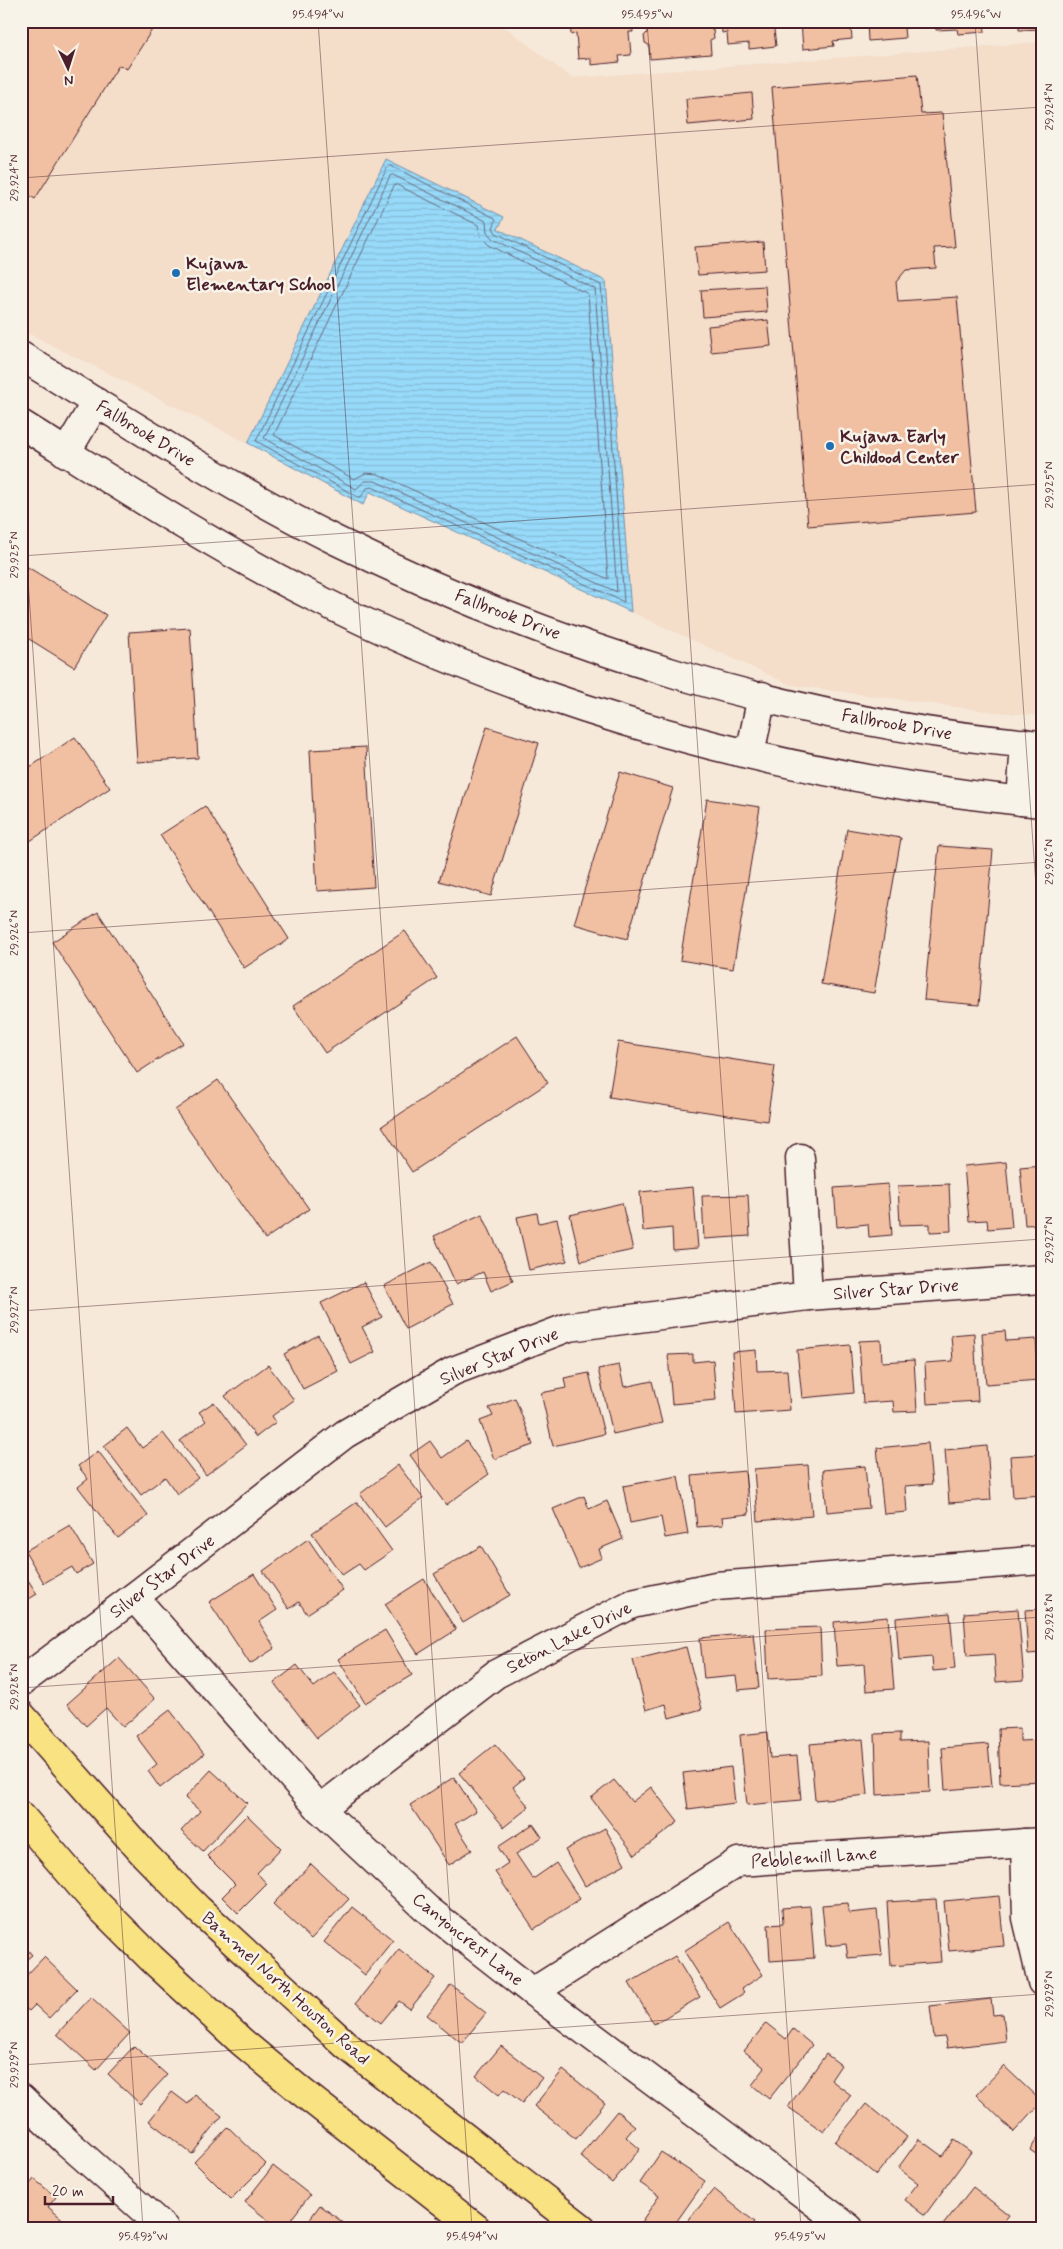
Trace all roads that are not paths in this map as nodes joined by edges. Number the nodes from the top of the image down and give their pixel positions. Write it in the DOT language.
graph roads {
  1 [pos="21,356"];
  2 [pos="96,402"];
  3 [pos="21,424"];
  4 [pos="66,453"];
  5 [pos="762,696"];
  6 [pos="1034,744"];
  7 [pos="750,754"];
  8 [pos="1032,802"];
  9 [pos="800,1158"];
  10 [pos="1042,1279"];
  11 [pos="808,1296"];
  12 [pos="1042,1560"];
  13 [pos="134,1597"];
  14 [pos="21,1682"];
  15 [pos="21,1715"];
  16 [pos="320,1809"];
  17 [pos="21,1816"];
  18 [pos="1033,1842"];
  19 [pos="1042,1982"];
  20 [pos="533,1992"];
  21 [pos="21,2098"];
  22 [pos="164,2228"];
  23 [pos="476,2228"];
  24 [pos="582,2228"];
  25 [pos="849,2228"];
  1 -- 2 [label="street, Fallbrook Drive"];
  2 -- 4 [label="street"];
  2 -- 5 [label="street, Fallbrook Drive"];
  3 -- 4 [label="street"];
  4 -- 7 [label="street"];
  5 -- 6 [label="street, Fallbrook Drive"];
  5 -- 7 [label="street"];
  6 -- 8 [label="street"];
  7 -- 8 [label="street"];
  9 -- 11 [label="street"];
  10 -- 11 [label="street, Silver Star Drive"];
  11 -- 13 [label="street, Silver Star Drive"];
  12 -- 16 [label="street, Seton Lake Drive"];
  13 -- 14 [label="street, Silver Star Drive"];
  13 -- 16 [label="street, Canyoncrest Lane"];
  15 -- 24 [label="main road, Bammel North Houston Road"];
  16 -- 20 [label="street, Canyoncrest Lane"];
  17 -- 23 [label="main road"];
  18 -- 19 [label="street"];
  18 -- 20 [label="street, Pebblemill Lane"];
  20 -- 25 [label="street, Canyoncrest Lane"];
  21 -- 22 [label="street"];
}
